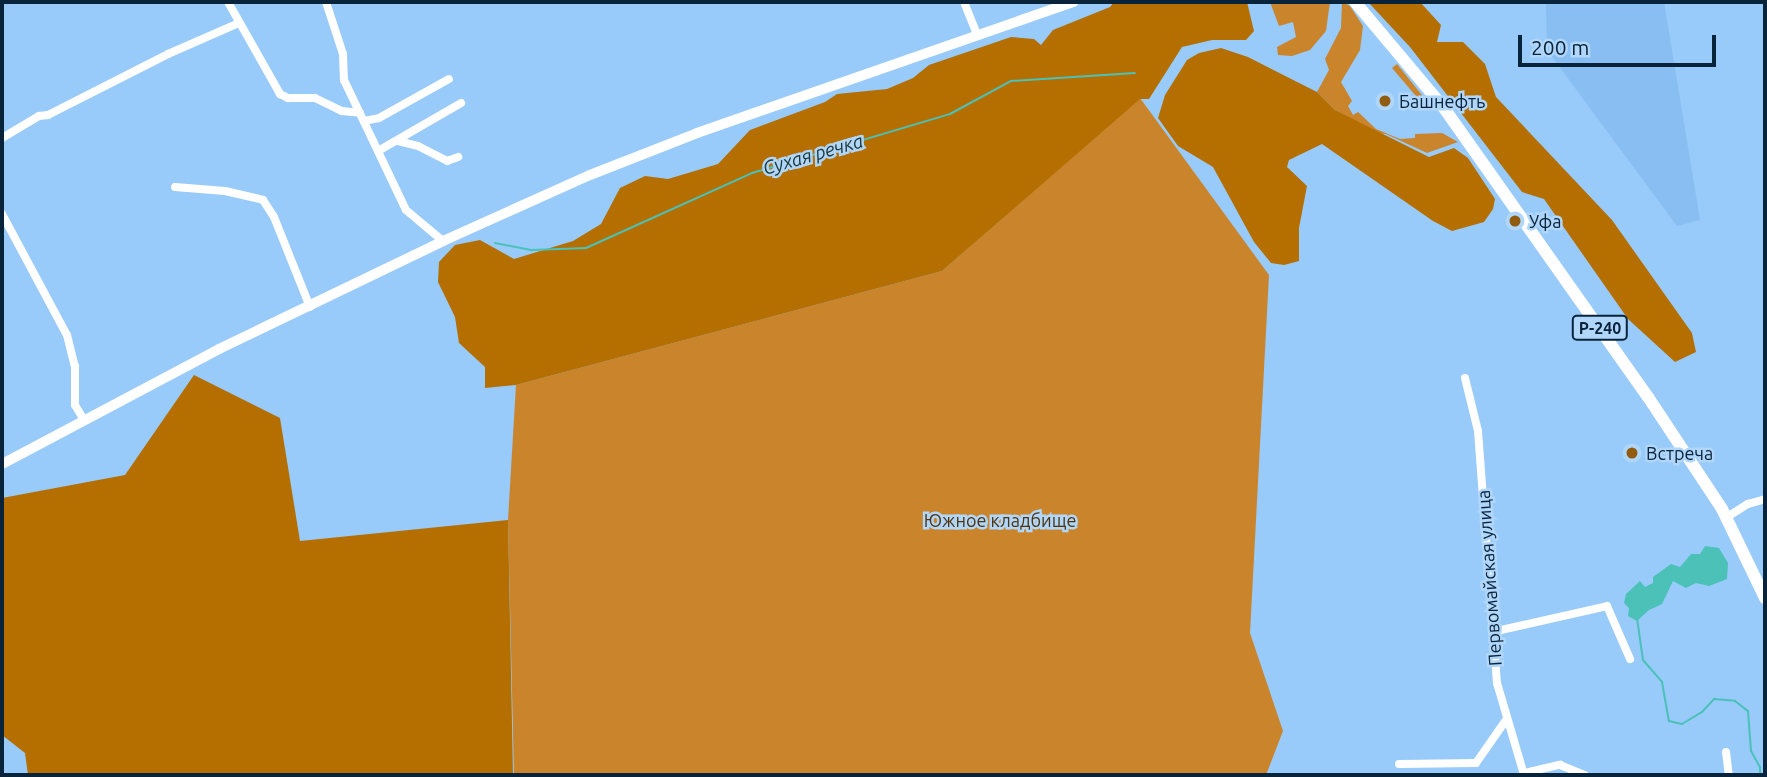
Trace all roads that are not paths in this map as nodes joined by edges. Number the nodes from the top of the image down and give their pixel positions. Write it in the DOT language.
graph roads {
  1 [pos="228,2"];
  2 [pos="326,2"];
  3 [pos="964,2"];
  4 [pos="1074,2"];
  5 [pos="1355,2"];
  6 [pos="239,23"];
  7 [pos="977,35"];
  8 [pos="449,79"];
  9 [pos="461,103"];
  10 [pos="362,117"];
  11 [pos="2,138"];
  12 [pos="398,141"];
  13 [pos="378,151"];
  14 [pos="458,157"];
  15 [pos="175,187"];
  16 [pos="2,214"];
  17 [pos="443,241"];
  18 [pos="310,307"];
  19 [pos="1465,378"];
  20 [pos="84,419"];
  21 [pos="2,464"];
  22 [pos="1765,499"];
  23 [pos="1727,517"];
  24 [pos="1765,598"];
  25 [pos="1492,632"];
  26 [pos="1630,659"];
  27 [pos="1506,720"];
  28 [pos="1726,752"];
  29 [pos="1399,764"];
  30 [pos="1524,774"];
  31 [pos="1585,775"];
  32 [pos="1729,775"];
  1 -- 6 [label="street"];
  2 -- 10 [label="street"];
  3 -- 7 [label="street"];
  4 -- 7 [label="main road"];
  5 -- 23 [label="main road, Р-240"];
  6 -- 10 [label="street"];
  6 -- 11 [label="street"];
  7 -- 17 [label="main road"];
  8 -- 10 [label="street"];
  9 -- 12 [label="street"];
  10 -- 13 [label="street"];
  12 -- 13 [label="street"];
  12 -- 14 [label="street"];
  13 -- 17 [label="street"];
  15 -- 18 [label="street"];
  16 -- 20 [label="street"];
  17 -- 18 [label="main road"];
  18 -- 20 [label="main road"];
  19 -- 25 [label="street, Первомайская улица"];
  20 -- 21 [label="main road"];
  22 -- 23 [label="street"];
  23 -- 24 [label="main road, Р-240"];
  25 -- 26 [label="street"];
  25 -- 27 [label="street, Первомайская улица"];
  27 -- 29 [label="street"];
  27 -- 30 [label="street, Первомайская улица"];
  28 -- 32 [label="street"];
  30 -- 31 [label="street"];
}
